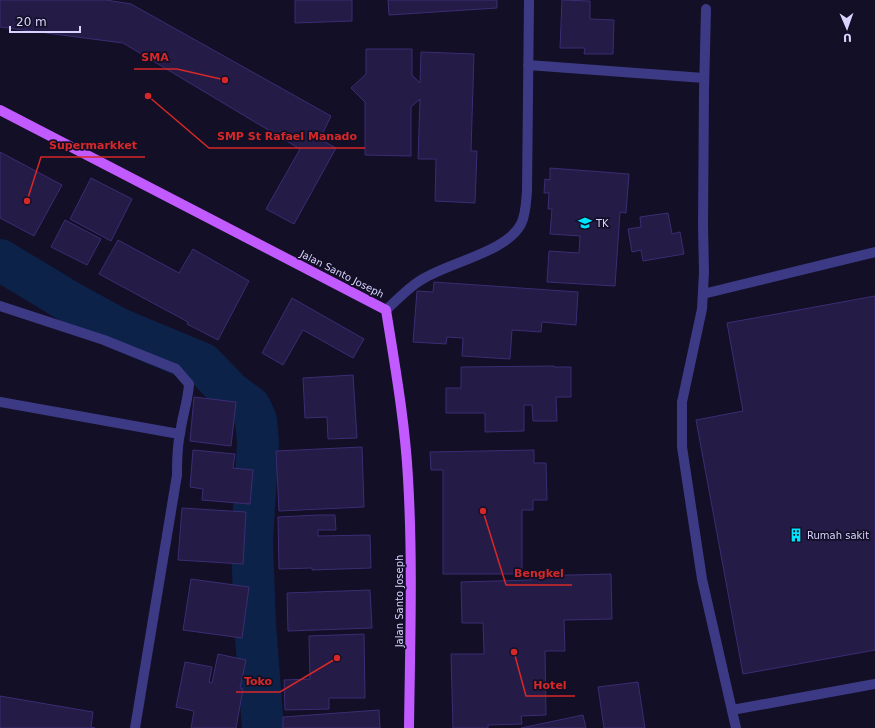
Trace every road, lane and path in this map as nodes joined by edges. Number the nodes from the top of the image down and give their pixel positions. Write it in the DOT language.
graph roads {
  1 [pos="529,0"];
  2 [pos="706,9"];
  3 [pos="528,65"];
  4 [pos="704,78"];
  5 [pos="0,110"];
  6 [pos="875,252"];
  7 [pos="703,294"];
  8 [pos="0,306"];
  9 [pos="386,310"];
  10 [pos="0,402"];
  11 [pos="180,434"];
  12 [pos="875,684"];
  13 [pos="732,710"];
  14 [pos="134,728"];
  15 [pos="409,728"];
  16 [pos="736,728"];
  1 -- 3 [label="street"];
  2 -- 4 [label="street"];
  3 -- 4 [label="street"];
  3 -- 9 [label="street"];
  4 -- 7 [label="street"];
  5 -- 9 [label="main road, Jalan Santo Joseph"];
  6 -- 7 [label="street"];
  7 -- 13 [label="street"];
  8 -- 11 [label="street"];
  9 -- 15 [label="main road, Jalan Santo Joseph"];
  10 -- 11 [label="street"];
  11 -- 14 [label="street"];
  12 -- 13 [label="street"];
  13 -- 16 [label="street"];
}
